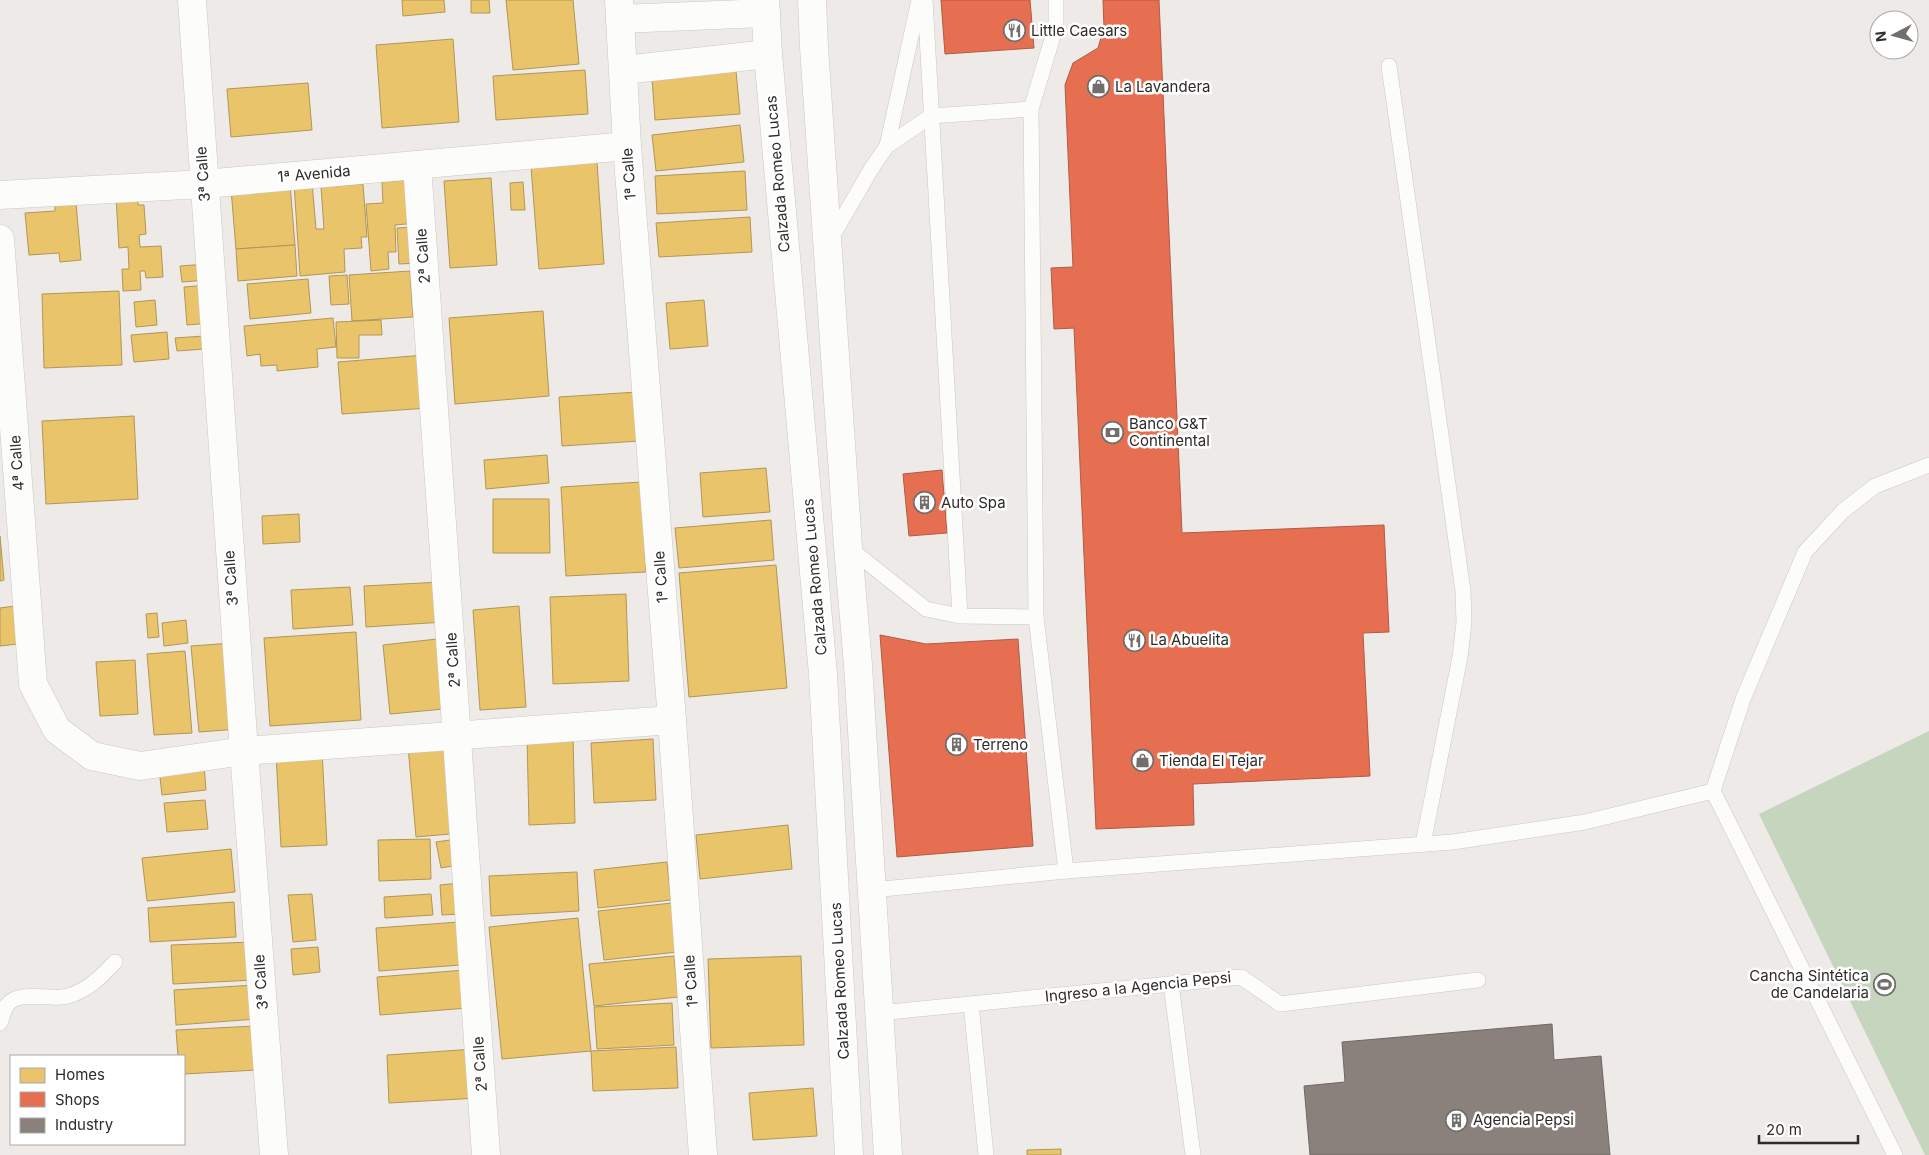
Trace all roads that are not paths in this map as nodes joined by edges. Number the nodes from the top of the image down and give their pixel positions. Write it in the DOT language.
graph roads {
  1 [pos="192,0"];
  2 [pos="812,0"];
  3 [pos="919,0"];
  4 [pos="925,0"];
  5 [pos="1056,0"];
  6 [pos="765,6"];
  7 [pos="620,9"];
  8 [pos="768,54"];
  9 [pos="1389,66"];
  10 [pos="624,70"];
  11 [pos="1031,109"];
  12 [pos="931,116"];
  13 [pos="627,146"];
  14 [pos="887,146"];
  15 [pos="417,165"];
  16 [pos="204,184"];
  17 [pos="0,195"];
  18 [pos="0,239"];
  19 [pos="828,243"];
  20 [pos="1929,465"];
  21 [pos="848,547"];
  22 [pos="960,616"];
  23 [pos="1036,617"];
  24 [pos="672,720"];
  25 [pos="458,736"];
  26 [pos="244,752"];
  27 [pos="1713,791"];
  28 [pos="1423,844"];
  29 [pos="1066,870"];
  30 [pos="872,890"];
  31 [pos="115,962"];
  32 [pos="1478,980"];
  33 [pos="1171,984"];
  34 [pos="971,1004"];
  35 [pos="879,1013"];
  36 [pos="0,1023"];
  37 [pos="274,1155"];
  38 [pos="486,1155"];
  39 [pos="703,1155"];
  40 [pos="850,1155"];
  41 [pos="888,1155"];
  42 [pos="986,1155"];
  43 [pos="1192,1155"];
  44 [pos="1896,1155"];
  1 -- 16 [label="street, 3ª Calle"];
  2 -- 19 [label="street"];
  3 -- 14 [label="lane"];
  4 -- 12 [label="lane"];
  5 -- 11 [label="lane"];
  6 -- 7 [label="street"];
  6 -- 8 [label="street, Calzada Romeo Lucas"];
  7 -- 10 [label="street, 1ª Calle"];
  8 -- 10 [label="street"];
  8 -- 40 [label="street, Calzada Romeo Lucas"];
  9 -- 28 [label="lane"];
  10 -- 13 [label="street, 1ª Calle"];
  11 -- 12 [label="lane"];
  11 -- 23 [label="lane"];
  12 -- 14 [label="lane"];
  12 -- 22 [label="lane"];
  13 -- 15 [label="street, 1ª Avenida"];
  13 -- 24 [label="street, 1ª Calle"];
  14 -- 19 [label="lane"];
  15 -- 16 [label="street, 1ª Avenida"];
  15 -- 25 [label="street, 2ª Calle"];
  16 -- 17 [label="street, 1ª Avenida"];
  16 -- 26 [label="street, 3ª Calle"];
  18 -- 26 [label="street, 4ª Calle"];
  19 -- 21 [label="street"];
  20 -- 27 [label="lane"];
  21 -- 22 [label="lane"];
  21 -- 30 [label="street"];
  22 -- 23 [label="lane"];
  23 -- 29 [label="lane"];
  24 -- 25 [label="street, 4ª Calle"];
  24 -- 39 [label="street, 1ª Calle"];
  25 -- 26 [label="street, 4ª Calle"];
  25 -- 38 [label="street, 2ª Calle"];
  26 -- 37 [label="street, 3ª Calle"];
  27 -- 28 [label="lane"];
  27 -- 44 [label="lane"];
  28 -- 29 [label="lane"];
  29 -- 30 [label="lane"];
  30 -- 35 [label="street"];
  31 -- 36 [label="lane"];
  32 -- 33 [label="lane, Ingreso a la Agencia Pepsi"];
  33 -- 34 [label="lane, Ingreso a la Agencia Pepsi"];
  33 -- 43 [label="lane"];
  34 -- 35 [label="lane, Ingreso a la Agencia Pepsi"];
  34 -- 42 [label="lane"];
  35 -- 41 [label="street"];
}
